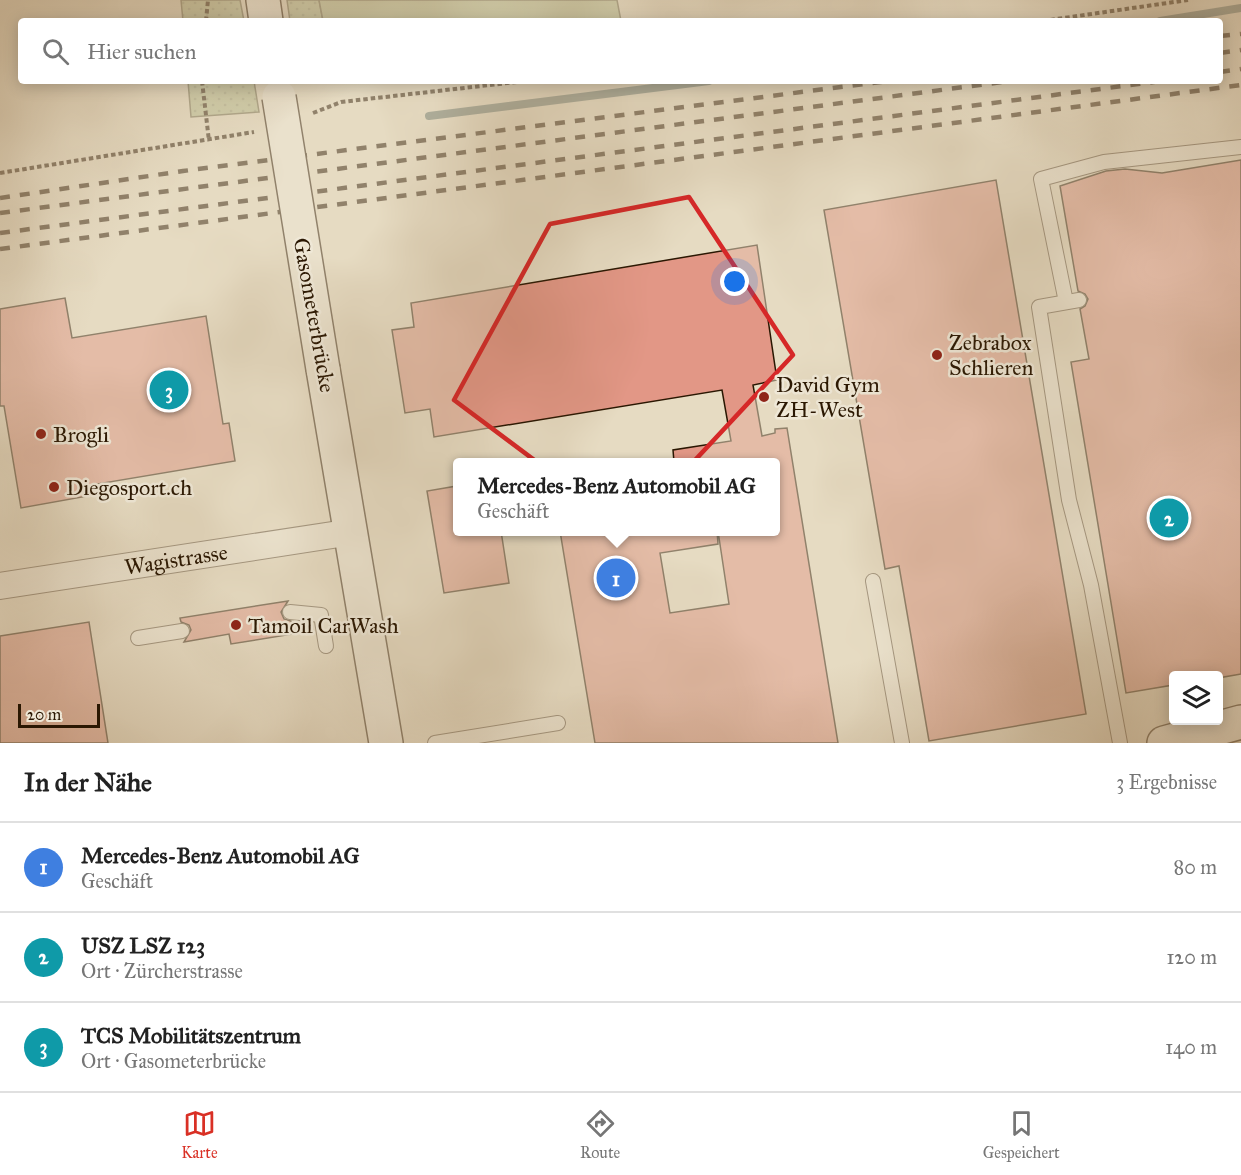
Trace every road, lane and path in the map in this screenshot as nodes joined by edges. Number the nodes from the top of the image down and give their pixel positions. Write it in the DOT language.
graph roads {
  1 [pos="208,0"];
  2 [pos="263,0"];
  3 [pos="1188,0"];
  4 [pos="206,18"];
  5 [pos="266,18"];
  6 [pos="1064,18"];
  7 [pos="202,84"];
  8 [pos="278,89"];
  9 [pos="209,141"];
  10 [pos="1241,147"];
  11 [pos="352,532"];
  12 [pos="873,581"];
  13 [pos="0,586"];
  14 [pos="290,612"];
  15 [pos="182,631"];
  16 [pos="138,638"];
  17 [pos="326,646"];
  18 [pos="1241,722"];
  19 [pos="558,723"];
  20 [pos="386,743"];
  21 [pos="435,743"];
  22 [pos="902,743"];
  23 [pos="1120,743"];
  24 [pos="1164,743"];
  1 -- 4 [label="path"];
  2 -- 5 [label="street"];
  3 -- 6 [label="path"];
  7 -- 9 [label="path"];
  8 -- 11 [label="street, Gasometerbrücke, bridge"];
  10 -- 23 [label="lane"];
  11 -- 13 [label="street, Wagistrasse"];
  11 -- 20 [label="street, Gasometerbrücke"];
  12 -- 22 [label="lane"];
  14 -- 17 [label="lane"];
  15 -- 16 [label="lane"];
  18 -- 24 [label="street"];
  19 -- 21 [label="lane"];
}
